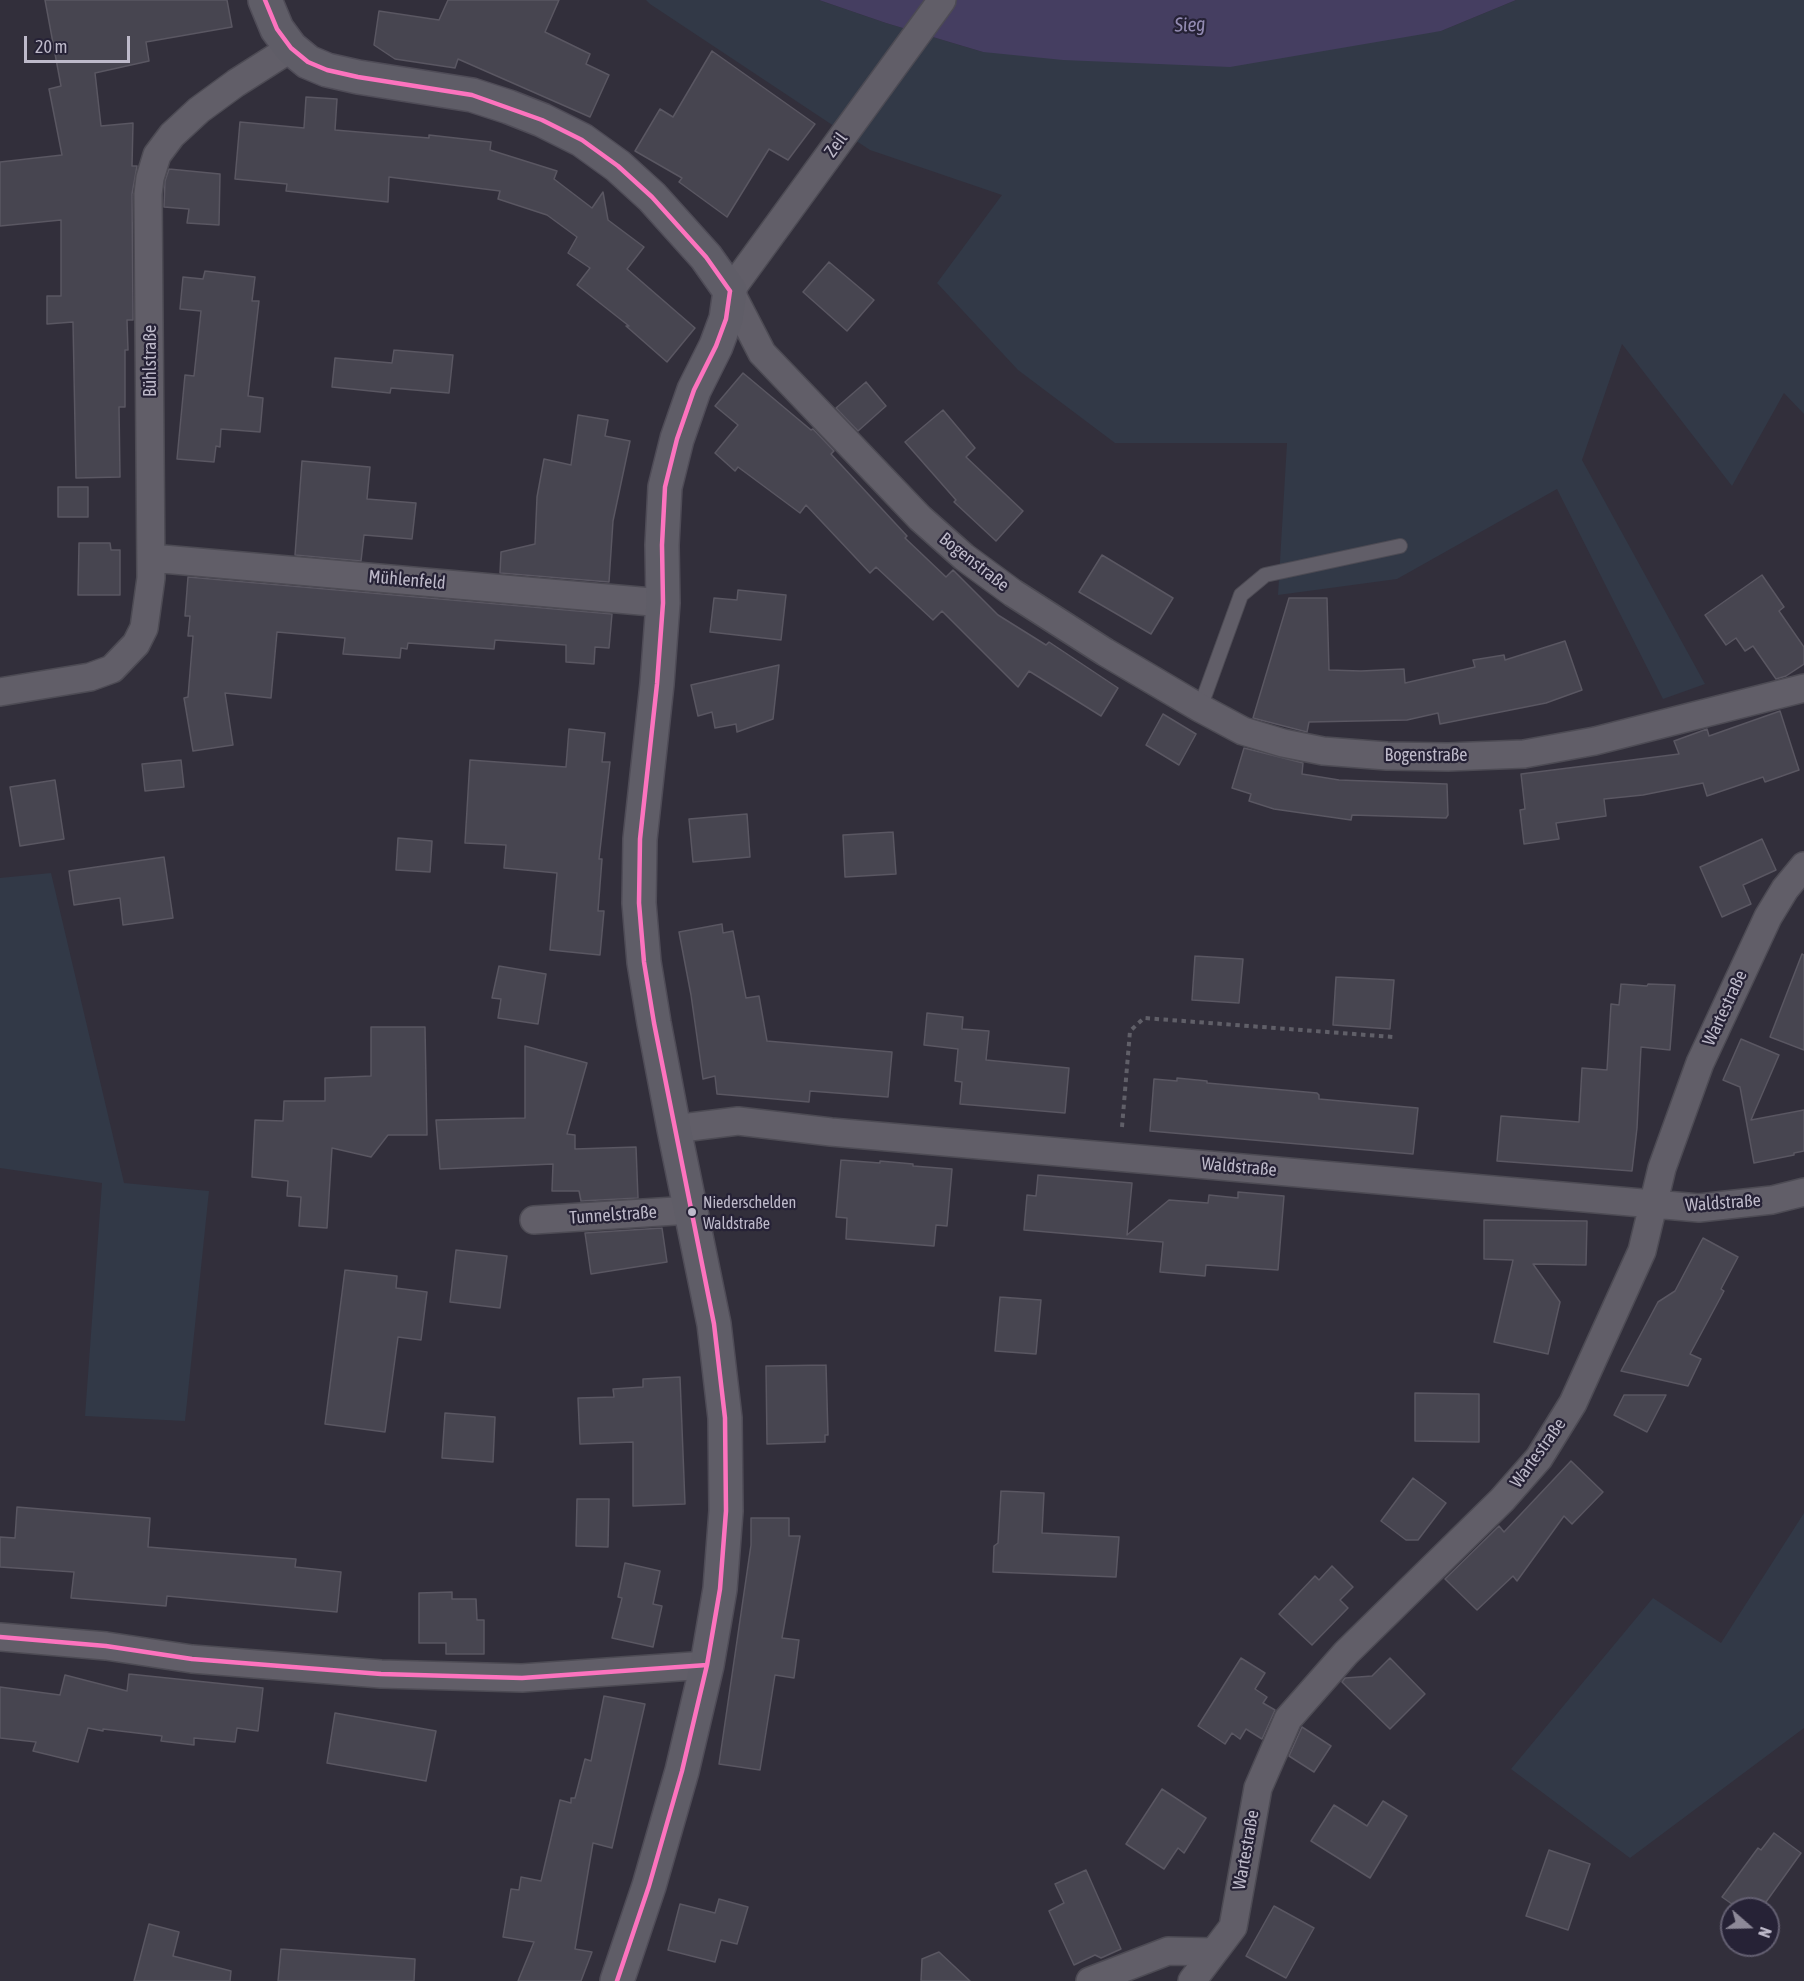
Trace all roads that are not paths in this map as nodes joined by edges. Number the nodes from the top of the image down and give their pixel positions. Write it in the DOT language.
graph roads {
  1 [pos="265,0"];
  2 [pos="942,0"];
  3 [pos="291,48"];
  4 [pos="730,291"];
  5 [pos="1400,546"];
  6 [pos="152,558"];
  7 [pos="663,603"];
  8 [pos="1804,688"];
  9 [pos="0,692"];
  10 [pos="1200,708"];
  11 [pos="1804,866"];
  12 [pos="674,1130"];
  13 [pos="1804,1192"];
  14 [pos="1654,1204"];
  15 [pos="692,1210"];
  16 [pos="534,1220"];
  17 [pos="0,1637"];
  18 [pos="707,1665"];
  19 [pos="1214,1952"];
  20 [pos="617,1981"];
  21 [pos="1090,1981"];
  22 [pos="1192,1981"];
  1 -- 3 [label="street"];
  2 -- 4 [label="street, Zeil"];
  3 -- 4 [label="street, Bogenstraße"];
  3 -- 6 [label="street, Bühlstraße"];
  4 -- 7 [label="street"];
  4 -- 10 [label="street, Bogenstraße"];
  5 -- 10 [label="lane"];
  6 -- 7 [label="street, Mühlenfeld"];
  6 -- 9 [label="street, Bühlstraße"];
  7 -- 12 [label="street"];
  8 -- 10 [label="street, Bogenstraße"];
  11 -- 14 [label="street, Wartestraße"];
  12 -- 14 [label="street, Waldstraße"];
  12 -- 15 [label="street"];
  13 -- 14 [label="street, Waldstraße"];
  14 -- 19 [label="street, Wartestraße"];
  15 -- 16 [label="street, Tunnelstraße"];
  15 -- 18 [label="street"];
  17 -- 18 [label="street"];
  18 -- 20 [label="street"];
  19 -- 21 [label="street"];
  19 -- 22 [label="street, Wartestraße"];
}
